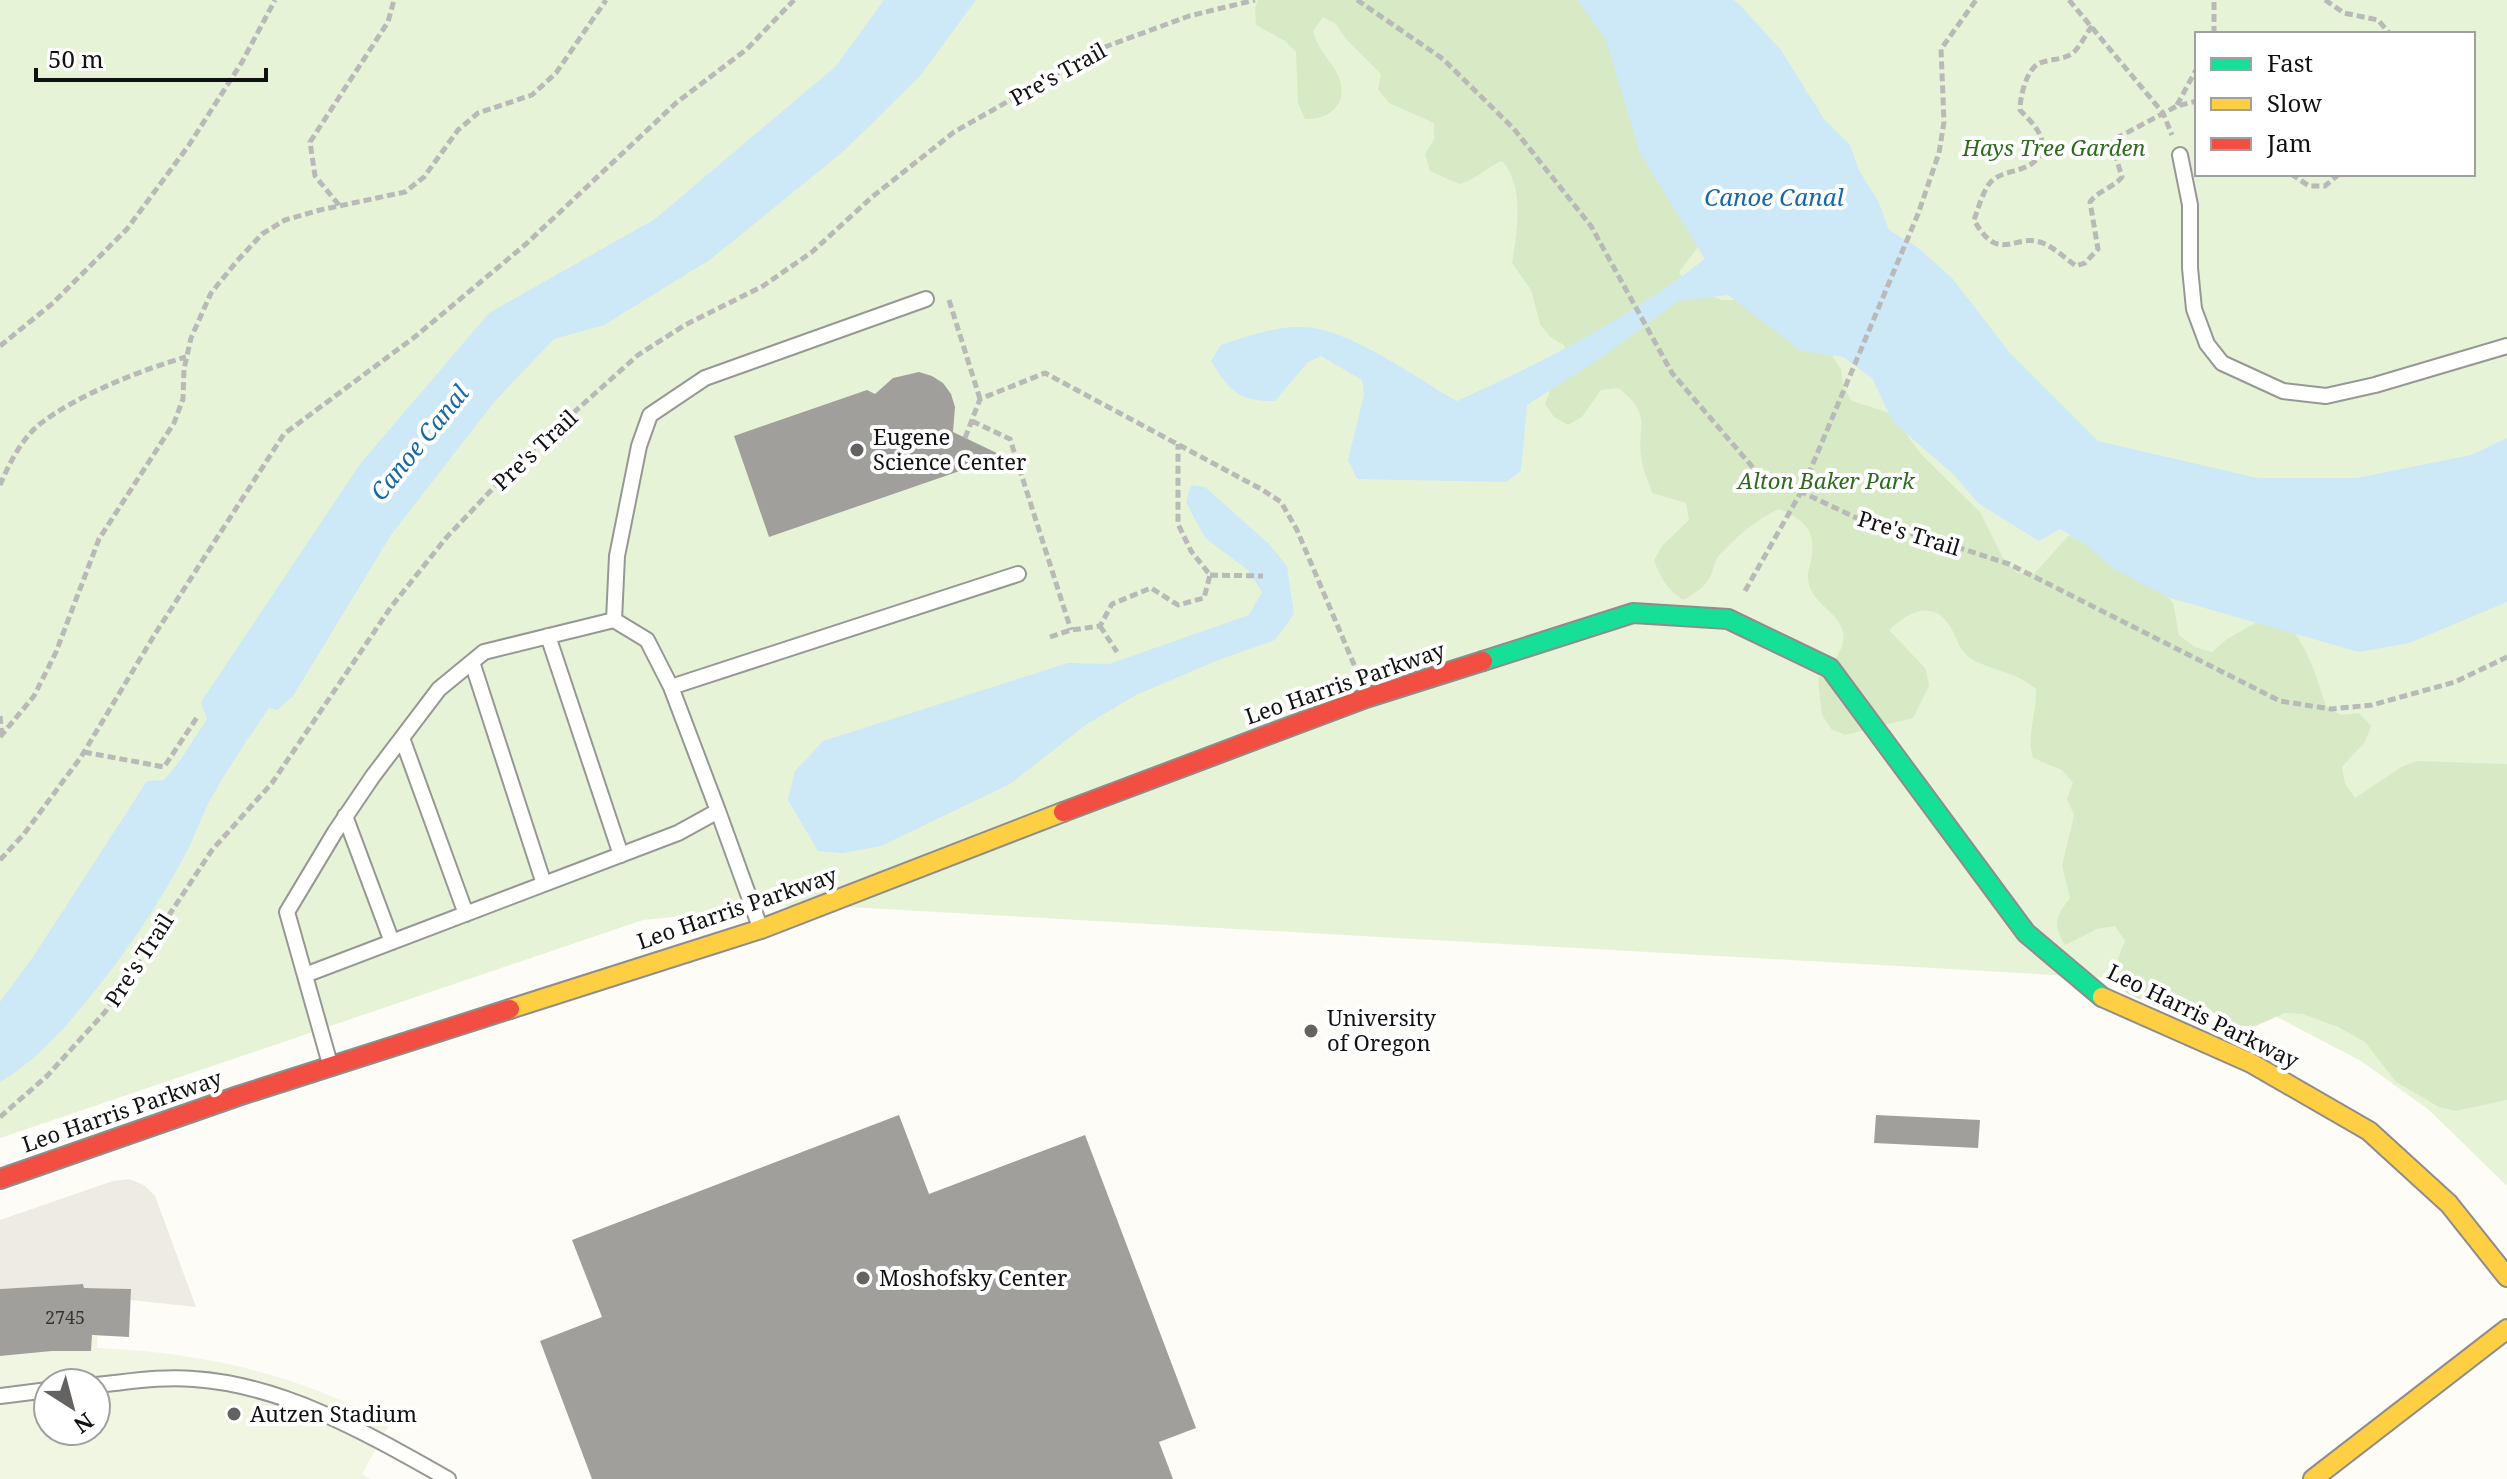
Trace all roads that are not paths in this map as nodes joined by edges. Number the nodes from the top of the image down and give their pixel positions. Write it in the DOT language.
graph roads {
  1 [pos="2180,155"];
  2 [pos="926,299"];
  3 [pos="2507,346"];
  4 [pos="1018,574"];
  5 [pos="614,620"];
  6 [pos="548,636"];
  7 [pos="472,662"];
  8 [pos="671,687"];
  9 [pos="402,738"];
  10 [pos="718,811"];
  11 [pos="345,816"];
  12 [pos="621,855"];
  13 [pos="544,884"];
  14 [pos="466,914"];
  15 [pos="761,929"];
  16 [pos="392,942"];
  17 [pos="305,975"];
  18 [pos="331,1068"];
  19 [pos="0,1179"];
  20 [pos="2507,1277"];
  21 [pos="2507,1329"];
  22 [pos="112,1384"];
  23 [pos="32,1392"];
  24 [pos="0,1396"];
  25 [pos="448,1479"];
  26 [pos="2313,1479"];
  1 -- 3 [label="lane"];
  2 -- 5 [label="lane"];
  4 -- 8 [label="lane"];
  5 -- 6 [label="lane"];
  5 -- 8 [label="lane"];
  6 -- 7 [label="lane"];
  6 -- 12 [label="lane"];
  7 -- 9 [label="lane"];
  7 -- 13 [label="lane"];
  8 -- 10 [label="lane"];
  9 -- 11 [label="lane"];
  9 -- 14 [label="lane"];
  10 -- 12 [label="lane"];
  10 -- 15 [label="lane"];
  11 -- 16 [label="lane"];
  11 -- 17 [label="lane"];
  12 -- 13 [label="lane"];
  13 -- 14 [label="lane"];
  14 -- 16 [label="lane"];
  15 -- 18 [label="street, Leo Harris Parkway"];
  15 -- 20 [label="street, Leo Harris Parkway"];
  16 -- 17 [label="lane"];
  17 -- 18 [label="lane"];
  18 -- 19 [label="street, Leo Harris Parkway"];
  21 -- 26 [label="street"];
  22 -- 25 [label="lane"];
  23 -- 24 [label="lane"];
}
